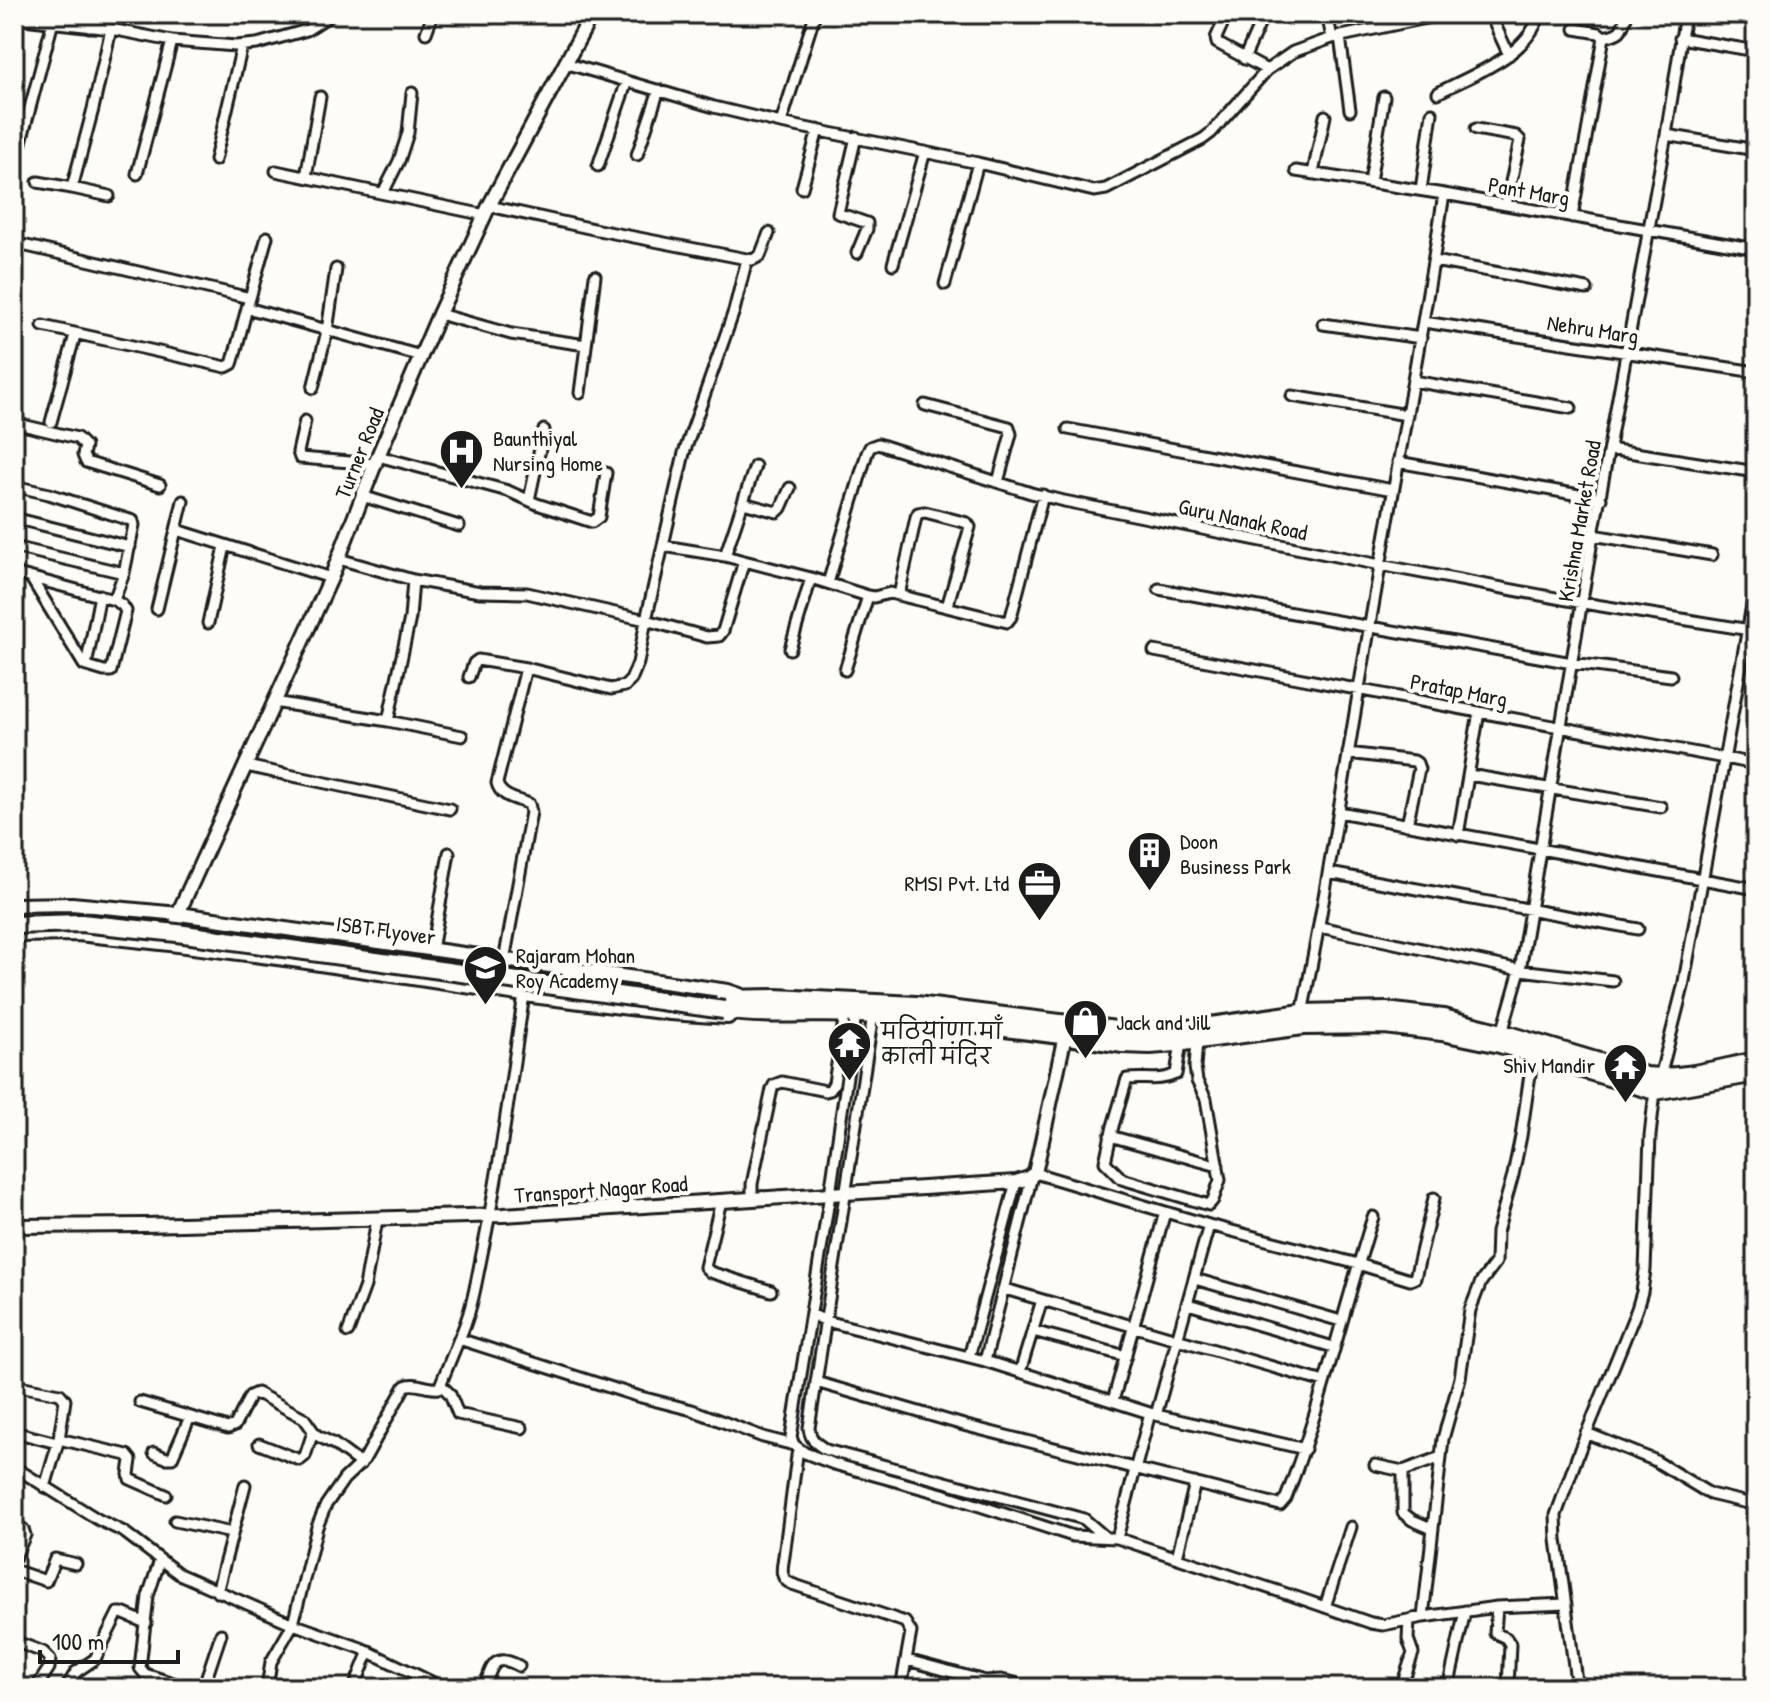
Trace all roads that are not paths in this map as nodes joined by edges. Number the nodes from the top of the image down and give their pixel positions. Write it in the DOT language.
graph roads {
  1 [pos="91,14"];
  2 [pos="332,14"];
  3 [pos="433,14"];
  4 [pos="592,14"];
  5 [pos="815,14"];
  6 [pos="1227,14"];
  7 [pos="1264,14"];
  8 [pos="1327,14"];
  9 [pos="1445,14"];
  10 [pos="1490,14"];
  11 [pos="1540,14"];
  12 [pos="1627,14"];
  13 [pos="1685,14"];
  14 [pos="14,18"];
  15 [pos="54,18"];
  16 [pos="89,27"];
  17 [pos="111,29"];
  18 [pos="1575,29"];
  19 [pos="426,33"];
  20 [pos="1336,37"];
  21 [pos="1604,37"];
  22 [pos="1680,38"];
  23 [pos="172,41"];
  24 [pos="242,46"];
  25 [pos="1756,51"];
  26 [pos="1509,55"];
  27 [pos="1244,59"];
  28 [pos="565,63"];
  29 [pos="1267,70"];
  30 [pos="627,81"];
  31 [pos="659,90"];
  32 [pos="412,93"];
  33 [pos="1438,93"];
  34 [pos="320,97"];
  35 [pos="1384,97"];
  36 [pos="1350,110"];
  37 [pos="1432,113"];
  38 [pos="1325,116"];
  39 [pos="781,123"];
  40 [pos="1476,129"];
  41 [pos="818,130"];
  42 [pos="1666,135"];
  43 [pos="856,137"];
  44 [pos="1756,150"];
  45 [pos="925,152"];
  46 [pos="637,155"];
  47 [pos="215,160"];
  48 [pos="978,163"];
  49 [pos="598,166"];
  50 [pos="14,168"];
  51 [pos="276,171"];
  52 [pos="1296,171"];
  53 [pos="1313,173"];
  54 [pos="137,174"];
  55 [pos="306,177"];
  56 [pos="38,182"];
  57 [pos="1370,182"];
  58 [pos="72,188"];
  59 [pos="802,188"];
  60 [pos="1421,190"];
  61 [pos="383,193"];
  62 [pos="1444,194"];
  63 [pos="109,196"];
  64 [pos="1506,205"];
  65 [pos="487,210"];
  66 [pos="1572,217"];
  67 [pos="1648,231"];
  68 [pos="769,233"];
  69 [pos="267,237"];
  70 [pos="14,243"];
  71 [pos="1756,249"];
  72 [pos="857,253"];
  73 [pos="747,259"];
  74 [pos="1434,261"];
  75 [pos="893,264"];
  76 [pos="336,269"];
  77 [pos="595,276"];
  78 [pos="945,284"];
  79 [pos="1587,289"];
  80 [pos="248,303"];
  81 [pos="439,314"];
  82 [pos="1424,322"];
  83 [pos="1323,324"];
  84 [pos="43,326"];
  85 [pos="327,331"];
  86 [pos="75,335"];
  87 [pos="1421,338"];
  88 [pos="586,345"];
  89 [pos="1626,352"];
  90 [pos="421,356"];
  91 [pos="1756,372"];
  92 [pos="1413,381"];
  93 [pos="313,388"];
  94 [pos="580,393"];
  95 [pos="1292,396"];
  96 [pos="925,405"];
  97 [pos="1571,408"];
  98 [pos="1407,415"];
  99 [pos="305,421"];
  100 [pos="51,422"];
  101 [pos="14,423"];
  102 [pos="1068,429"];
  103 [pos="544,430"];
  104 [pos="1609,449"];
  105 [pos="376,460"];
  106 [pos="1398,462"];
  107 [pos="755,466"];
  108 [pos="1756,472"];
  109 [pos="606,473"];
  110 [pos="998,482"];
  111 [pos="160,485"];
  112 [pos="14,486"];
  113 [pos="790,488"];
  114 [pos="1393,490"];
  115 [pos="1043,495"];
  116 [pos="362,496"];
  117 [pos="1601,499"];
  118 [pos="529,500"];
  119 [pos="183,501"];
  120 [pos="743,503"];
  121 [pos="14,518"];
  122 [pos="459,526"];
  123 [pos="177,530"];
  124 [pos="1593,535"];
  125 [pos="225,546"];
  126 [pos="664,546"];
  127 [pos="14,547"];
  128 [pos="130,547"];
  129 [pos="1712,555"];
  130 [pos="725,556"];
  131 [pos="339,559"];
  132 [pos="744,561"];
  133 [pos="1380,565"];
  134 [pos="14,573"];
  135 [pos="124,573"];
  136 [pos="31,578"];
  137 [pos="331,578"];
  138 [pos="811,578"];
  139 [pos="413,580"];
  140 [pos="828,583"];
  141 [pos="1756,583"];
  142 [pos="1159,589"];
  143 [pos="100,595"];
  144 [pos="899,595"];
  145 [pos="868,596"];
  146 [pos="114,600"];
  147 [pos="1583,603"];
  148 [pos="947,607"];
  149 [pos="157,609"];
  150 [pos="646,620"];
  151 [pos="208,623"];
  152 [pos="1369,628"];
  153 [pos="1752,630"];
  154 [pos="790,649"];
  155 [pos="1154,651"];
  156 [pos="1572,663"];
  157 [pos="86,666"];
  158 [pos="526,668"];
  159 [pos="845,670"];
  160 [pos="1671,676"];
  161 [pos="469,677"];
  162 [pos="1359,689"];
  163 [pos="274,702"];
  164 [pos="1479,712"];
  165 [pos="388,721"];
  166 [pos="1561,728"];
  167 [pos="462,736"];
  168 [pos="1348,753"];
  169 [pos="1723,758"];
  170 [pos="1756,764"];
  171 [pos="246,766"];
  172 [pos="1469,775"];
  173 [pos="1551,788"];
  174 [pos="1661,807"];
  175 [pos="450,809"];
  176 [pos="1339,812"];
  177 [pos="1407,825"];
  178 [pos="1458,835"];
  179 [pos="1540,850"];
  180 [pos="449,853"];
  181 [pos="1329,873"];
  182 [pos="1704,879"];
  183 [pos="1756,889"];
  184 [pos="14,905"];
  185 [pos="1530,909"];
  186 [pos="14,914"];
  187 [pos="179,914"];
  188 [pos="14,925"];
  189 [pos="1320,927"];
  190 [pos="1638,929"];
  191 [pos="14,935"];
  192 [pos="170,944"];
  193 [pos="432,950"];
  194 [pos="504,961"];
  195 [pos="1520,970"];
  196 [pos="1613,981"];
  197 [pos="524,995"];
  198 [pos="724,1005"];
  199 [pos="749,1006"];
  200 [pos="1302,1013"];
  201 [pos="858,1014"];
  202 [pos="1066,1030"];
  203 [pos="1502,1033"];
  204 [pos="1189,1042"];
  205 [pos="1533,1054"];
  206 [pos="1756,1061"];
  207 [pos="1756,1073"];
  208 [pos="1176,1074"];
  209 [pos="1197,1081"];
  210 [pos="1658,1084"];
  211 [pos="830,1090"];
  212 [pos="844,1094"];
  213 [pos="1110,1136"];
  214 [pos="1218,1166"];
  215 [pos="1034,1174"];
  216 [pos="1016,1182"];
  217 [pos="846,1193"];
  218 [pos="830,1194"];
  219 [pos="1434,1198"];
  220 [pos="752,1199"];
  221 [pos="721,1201"];
  222 [pos="1165,1212"];
  223 [pos="490,1215"];
  224 [pos="1373,1217"];
  225 [pos="377,1220"];
  226 [pos="1209,1225"];
  227 [pos="14,1226"];
  228 [pos="1358,1264"];
  229 [pos="1195,1279"];
  230 [pos="1005,1289"];
  231 [pos="771,1291"];
  232 [pos="1042,1300"];
  233 [pos="1188,1304"];
  234 [pos="811,1314"];
  235 [pos="826,1321"];
  236 [pos="1341,1321"];
  237 [pos="1134,1326"];
  238 [pos="1033,1331"];
  239 [pos="348,1332"];
  240 [pos="1176,1338"];
  241 [pos="459,1339"];
  242 [pos="1333,1347"];
  243 [pos="1126,1356"];
  244 [pos="969,1357"];
  245 [pos="985,1361"];
  246 [pos="1020,1372"];
  247 [pos="816,1382"];
  248 [pos="1324,1382"];
  249 [pos="14,1385"];
  250 [pos="441,1385"];
  251 [pos="1113,1401"];
  252 [pos="140,1402"];
  253 [pos="1153,1414"];
  254 [pos="190,1417"];
  255 [pos="522,1428"];
  256 [pos="14,1432"];
  257 [pos="313,1432"];
  258 [pos="1586,1433"];
  259 [pos="811,1438"];
  260 [pos="58,1441"];
  261 [pos="259,1444"];
  262 [pos="796,1447"];
  263 [pos="1305,1449"];
  264 [pos="154,1453"];
  265 [pos="1441,1457"];
  266 [pos="361,1464"];
  267 [pos="1375,1465"];
  268 [pos="14,1467"];
  269 [pos="1134,1469"];
  270 [pos="1403,1471"];
  271 [pos="1195,1483"];
  272 [pos="245,1485"];
  273 [pos="957,1486"];
  274 [pos="45,1487"];
  275 [pos="166,1495"];
  276 [pos="955,1498"];
  277 [pos="1756,1505"];
  278 [pos="175,1521"];
  279 [pos="14,1525"];
  280 [pos="1351,1527"];
  281 [pos="1433,1529"];
  282 [pos="232,1533"];
  283 [pos="1105,1537"];
  284 [pos="1117,1538"];
  285 [pos="1177,1557"];
  286 [pos="14,1559"];
  287 [pos="160,1560"];
  288 [pos="76,1564"];
  289 [pos="14,1570"];
  290 [pos="217,1592"];
  291 [pos="1566,1604"];
  292 [pos="1325,1607"];
  293 [pos="1497,1607"];
  294 [pos="1465,1611"];
  295 [pos="1423,1617"];
  296 [pos="1409,1620"];
  297 [pos="146,1623"];
  298 [pos="293,1624"];
  299 [pos="221,1634"];
  300 [pos="14,1641"];
  301 [pos="369,1651"];
  302 [pos="907,1660"];
  303 [pos="519,1666"];
  304 [pos="36,1688"];
  305 [pos="66,1688"];
  306 [pos="188,1688"];
  307 [pos="203,1688"];
  308 [pos="267,1688"];
  309 [pos="354,1688"];
  310 [pos="444,1688"];
  311 [pos="484,1688"];
  312 [pos="901,1688"];
  313 [pos="1018,1688"];
  314 [pos="1401,1688"];
  315 [pos="1448,1688"];
  316 [pos="1508,1688"];
  317 [pos="1577,1688"];
  1 -- 16 [label="street"];
  2 -- 24 [label="street"];
  3 -- 19 [label="street"];
  4 -- 28 [label="main road, Turner Road"];
  5 -- 39 [label="street"];
  6 -- 27 [label="street"];
  7 -- 27 [label="street"];
  8 -- 20 [label="street"];
  9 -- 20 [label="street"];
  10 -- 26 [label="street"];
  11 -- 26 [label="street"];
  12 -- 21 [label="street"];
  13 -- 22 [label="street, Krishna Market Road"];
  14 -- 15 [label="street"];
  15 -- 16 [label="street"];
  15 -- 50 [label="street"];
  16 -- 17 [label="street"];
  17 -- 23 [label="street"];
  17 -- 58 [label="street"];
  18 -- 21 [label="street"];
  20 -- 29 [label="street"];
  20 -- 36 [label="street"];
  21 -- 66 [label="street"];
  22 -- 25 [label="street"];
  22 -- 42 [label="street, Krishna Market Road"];
  23 -- 24 [label="street"];
  23 -- 54 [label="street"];
  24 -- 47 [label="street"];
  26 -- 33 [label="street"];
  27 -- 29 [label="street"];
  28 -- 30 [label="street"];
  28 -- 65 [label="main road, Turner Road"];
  29 -- 48 [label="street"];
  30 -- 31 [label="street"];
  30 -- 49 [label="street"];
  31 -- 39 [label="street"];
  31 -- 46 [label="street"];
  32 -- 61 [label="street"];
  34 -- 55 [label="street"];
  35 -- 57 [label="street"];
  37 -- 60 [label="street"];
  38 -- 53 [label="street"];
  39 -- 41 [label="street"];
  40 -- 64 [label="street"];
  41 -- 43 [label="street"];
  41 -- 59 [label="street"];
  42 -- 44 [label="street"];
  42 -- 67 [label="street, Krishna Market Road"];
  43 -- 45 [label="street"];
  43 -- 72 [label="street"];
  45 -- 48 [label="street"];
  45 -- 75 [label="street"];
  48 -- 78 [label="street"];
  51 -- 55 [label="street"];
  52 -- 53 [label="street, Pant Marg"];
  53 -- 57 [label="street, Pant Marg"];
  55 -- 61 [label="street"];
  56 -- 58 [label="street"];
  57 -- 60 [label="street, Pant Marg"];
  58 -- 63 [label="street"];
  60 -- 62 [label="street, Pant Marg"];
  61 -- 65 [label="street"];
  62 -- 64 [label="street, Pant Marg"];
  62 -- 74 [label="street"];
  64 -- 66 [label="street, Pant Marg"];
  65 -- 73 [label="street"];
  65 -- 81 [label="main road, Turner Road"];
  66 -- 67 [label="street, Pant Marg"];
  67 -- 71 [label="street, Pant Marg"];
  67 -- 89 [label="street, Krishna Market Road"];
  68 -- 73 [label="street"];
  69 -- 80 [label="street"];
  70 -- 80 [label="street"];
  73 -- 126 [label="street"];
  74 -- 79 [label="street"];
  74 -- 82 [label="street"];
  76 -- 85 [label="street"];
  77 -- 88 [label="street"];
  80 -- 85 [label="street"];
  80 -- 86 [label="street"];
  81 -- 88 [label="street"];
  81 -- 90 [label="main road, Turner Road"];
  82 -- 87 [label="street"];
  82 -- 89 [label="street, Nehru Marg"];
  83 -- 87 [label="street"];
  84 -- 86 [label="street"];
  85 -- 90 [label="street"];
  85 -- 93 [label="street"];
  86 -- 100 [label="street"];
  87 -- 92 [label="street"];
  88 -- 94 [label="street"];
  89 -- 91 [label="street, Nehru Marg"];
  89 -- 104 [label="street, Krishna Market Road"];
  90 -- 105 [label="main road, Turner Road"];
  92 -- 97 [label="street"];
  92 -- 98 [label="street"];
  95 -- 98 [label="street"];
  96 -- 110 [label="street"];
  98 -- 106 [label="street"];
  99 -- 105 [label="street"];
  101 -- 111 [label="street"];
  102 -- 114 [label="street"];
  103 -- 118 [label="street"];
  104 -- 108 [label="street"];
  104 -- 117 [label="street, Krishna Market Road"];
  105 -- 116 [label="main road, Turner Road"];
  105 -- 118 [label="street"];
  106 -- 114 [label="street"];
  106 -- 117 [label="street"];
  107 -- 120 [label="street"];
  109 -- 118 [label="street"];
  110 -- 115 [label="street, Guru Nanak Road"];
  110 -- 140 [label="street, Guru Nanak Road"];
  112 -- 128 [label="street"];
  113 -- 120 [label="street"];
  114 -- 133 [label="street"];
  115 -- 133 [label="street, Guru Nanak Road"];
  115 -- 148 [label="street"];
  116 -- 122 [label="street"];
  116 -- 131 [label="main road, Turner Road"];
  117 -- 124 [label="street, Krishna Market Road"];
  119 -- 123 [label="street"];
  120 -- 130 [label="street"];
  121 -- 128 [label="street"];
  123 -- 125 [label="street"];
  123 -- 149 [label="street"];
  124 -- 129 [label="street"];
  124 -- 147 [label="street, Krishna Market Road"];
  125 -- 137 [label="street"];
  125 -- 151 [label="street"];
  126 -- 130 [label="street"];
  126 -- 150 [label="street"];
  127 -- 135 [label="street"];
  128 -- 135 [label="street"];
  130 -- 132 [label="street"];
  131 -- 137 [label="main road, Turner Road"];
  131 -- 139 [label="street"];
  132 -- 138 [label="street"];
  132 -- 150 [label="street"];
  133 -- 147 [label="street, Guru Nanak Road"];
  133 -- 152 [label="street"];
  134 -- 136 [label="street"];
  135 -- 146 [label="street"];
  136 -- 143 [label="street"];
  136 -- 157 [label="street"];
  137 -- 163 [label="main road, Turner Road"];
  138 -- 140 [label="street"];
  138 -- 154 [label="street"];
  139 -- 150 [label="street"];
  139 -- 165 [label="street"];
  140 -- 145 [label="street"];
  141 -- 153 [label="street"];
  142 -- 152 [label="street"];
  143 -- 146 [label="street"];
  143 -- 157 [label="street"];
  144 -- 145 [label="street"];
  144 -- 148 [label="street"];
  144 -- 148 [label="street"];
  145 -- 159 [label="street"];
  146 -- 157 [label="street"];
  147 -- 153 [label="street, Guru Nanak Road"];
  147 -- 156 [label="street, Krishna Market Road"];
  150 -- 158 [label="street"];
  152 -- 156 [label="street"];
  152 -- 162 [label="street"];
  153 -- 169 [label="street"];
  155 -- 162 [label="street, Pratap Marg"];
  156 -- 160 [label="street"];
  156 -- 166 [label="street, Krishna Market Road"];
  158 -- 161 [label="street"];
  158 -- 194 [label="street"];
  162 -- 164 [label="street, Pratap Marg"];
  162 -- 168 [label="street"];
  163 -- 165 [label="street"];
  163 -- 171 [label="main road, Turner Road"];
  164 -- 166 [label="street, Pratap Marg"];
  164 -- 172 [label="street"];
  165 -- 167 [label="street"];
  166 -- 169 [label="street, Pratap Marg"];
  166 -- 173 [label="street, Krishna Market Road"];
  168 -- 176 [label="street"];
  168 -- 177 [label="street"];
  169 -- 170 [label="street, Pratap Marg"];
  169 -- 182 [label="street"];
  171 -- 175 [label="street"];
  171 -- 187 [label="main road, Turner Road"];
  172 -- 173 [label="street"];
  172 -- 178 [label="street"];
  173 -- 174 [label="street"];
  173 -- 179 [label="street, Krishna Market Road"];
  176 -- 177 [label="street"];
  176 -- 181 [label="street"];
  177 -- 178 [label="street"];
  178 -- 179 [label="street"];
  179 -- 182 [label="street"];
  179 -- 185 [label="street, Krishna Market Road"];
  180 -- 193 [label="street"];
  181 -- 185 [label="street"];
  181 -- 189 [label="street"];
  182 -- 183 [label="street"];
  182 -- 210 [label="street"];
  184 -- 187 [label="main road"];
  185 -- 190 [label="street"];
  185 -- 195 [label="street, Krishna Market Road"];
  186 -- 198 [label="highway, ISBT Flyover"];
  187 -- 192 [label="main road, Turner Road"];
  187 -- 193 [label="main road"];
  188 -- 198 [label="highway, ISBT Flyover, bridge"];
  189 -- 195 [label="street"];
  189 -- 200 [label="street"];
  191 -- 192 [label="main road"];
  192 -- 197 [label="main road"];
  193 -- 194 [label="main road"];
  194 -- 199 [label="main road"];
  195 -- 196 [label="street"];
  195 -- 203 [label="street, Krishna Market Road"];
  197 -- 199 [label="main road"];
  197 -- 223 [label="street"];
  198 -- 199 [label="highway, ISBT Flyover"];
  199 -- 201 [label="highway"];
  199 -- 202 [label="highway"];
  200 -- 202 [label="highway"];
  200 -- 203 [label="highway"];
  201 -- 202 [label="highway"];
  201 -- 211 [label="street"];
  201 -- 212 [label="street"];
  201 -- 217 [label="street"];
  202 -- 204 [label="highway"];
  202 -- 215 [label="main road"];
  203 -- 210 [label="highway"];
  204 -- 205 [label="highway"];
  204 -- 208 [label="street"];
  204 -- 209 [label="street"];
  205 -- 210 [label="highway"];
  205 -- 265 [label="street"];
  206 -- 210 [label="highway"];
  207 -- 210 [label="highway"];
  208 -- 209 [label="street"];
  208 -- 213 [label="street"];
  209 -- 214 [label="street"];
  210 -- 258 [label="street"];
  211 -- 212 [label="street"];
  211 -- 220 [label="street"];
  212 -- 218 [label="street"];
  213 -- 214 [label="street"];
  213 -- 214 [label="street"];
  215 -- 216 [label="main road, Transport Nagar Road"];
  215 -- 222 [label="street"];
  215 -- 230 [label="street"];
  216 -- 217 [label="main road, Transport Nagar Road"];
  216 -- 244 [label="street"];
  217 -- 218 [label="main road, Transport Nagar Road"];
  217 -- 235 [label="street"];
  218 -- 220 [label="main road, Transport Nagar Road"];
  218 -- 234 [label="street"];
  219 -- 228 [label="street"];
  220 -- 221 [label="main road, Transport Nagar Road"];
  221 -- 223 [label="main road, Transport Nagar Road"];
  221 -- 231 [label="street"];
  222 -- 226 [label="street"];
  222 -- 237 [label="street"];
  223 -- 225 [label="main road, Transport Nagar Road"];
  223 -- 241 [label="street"];
  224 -- 228 [label="street"];
  225 -- 227 [label="main road, Transport Nagar Road"];
  225 -- 239 [label="street"];
  226 -- 228 [label="street"];
  226 -- 229 [label="street"];
  228 -- 236 [label="street"];
  229 -- 233 [label="street"];
  229 -- 236 [label="street"];
  230 -- 232 [label="street"];
  230 -- 245 [label="street"];
  232 -- 237 [label="street"];
  232 -- 238 [label="street"];
  233 -- 240 [label="street"];
  233 -- 242 [label="street"];
  234 -- 235 [label="street"];
  234 -- 262 [label="street"];
  235 -- 244 [label="street"];
  235 -- 247 [label="street"];
  236 -- 242 [label="street"];
  237 -- 240 [label="street"];
  237 -- 243 [label="street"];
  238 -- 243 [label="street"];
  238 -- 246 [label="street"];
  240 -- 248 [label="street"];
  240 -- 253 [label="street"];
  241 -- 250 [label="street"];
  241 -- 262 [label="street"];
  242 -- 248 [label="street"];
  243 -- 251 [label="street"];
  244 -- 245 [label="street"];
  245 -- 246 [label="street"];
  246 -- 251 [label="street"];
  247 -- 259 [label="street"];
  247 -- 269 [label="street"];
  248 -- 263 [label="street"];
  249 -- 260 [label="street"];
  250 -- 255 [label="street"];
  250 -- 266 [label="street"];
  251 -- 253 [label="street"];
  252 -- 254 [label="street"];
  253 -- 263 [label="street"];
  253 -- 269 [label="street"];
  254 -- 257 [label="street"];
  254 -- 264 [label="street"];
  256 -- 260 [label="street"];
  257 -- 261 [label="street"];
  257 -- 266 [label="street"];
  258 -- 277 [label="street"];
  258 -- 291 [label="street"];
  259 -- 262 [label="street"];
  259 -- 273 [label="street"];
  260 -- 274 [label="street"];
  260 -- 275 [label="street"];
  262 -- 276 [label="street"];
  262 -- 302 [label="street"];
  263 -- 271 [label="street"];
  265 -- 270 [label="street"];
  265 -- 281 [label="street"];
  266 -- 298 [label="street"];
  267 -- 270 [label="street"];
  268 -- 274 [label="street"];
  269 -- 271 [label="street"];
  269 -- 284 [label="street"];
  270 -- 281 [label="street"];
  271 -- 285 [label="street"];
  272 -- 282 [label="street"];
  273 -- 276 [label="street"];
  273 -- 283 [label="street"];
  274 -- 287 [label="street"];
  276 -- 283 [label="street"];
  278 -- 282 [label="street"];
  279 -- 286 [label="street"];
  280 -- 292 [label="street"];
  281 -- 295 [label="street"];
  282 -- 290 [label="street"];
  283 -- 284 [label="street"];
  284 -- 285 [label="street"];
  285 -- 292 [label="street"];
  287 -- 290 [label="street"];
  287 -- 297 [label="street"];
  288 -- 289 [label="street"];
  290 -- 298 [label="street"];
  291 -- 293 [label="street"];
  291 -- 317 [label="street"];
  292 -- 296 [label="street"];
  293 -- 294 [label="street"];
  293 -- 316 [label="street"];
  294 -- 295 [label="street"];
  294 -- 315 [label="street"];
  295 -- 296 [label="street"];
  296 -- 314 [label="street"];
  297 -- 305 [label="street"];
  297 -- 306 [label="street"];
  298 -- 301 [label="street"];
  298 -- 308 [label="street"];
  299 -- 307 [label="street"];
  300 -- 304 [label="street"];
  301 -- 309 [label="street"];
  301 -- 310 [label="street"];
  302 -- 312 [label="street"];
  302 -- 313 [label="street"];
  303 -- 311 [label="street"];
}
